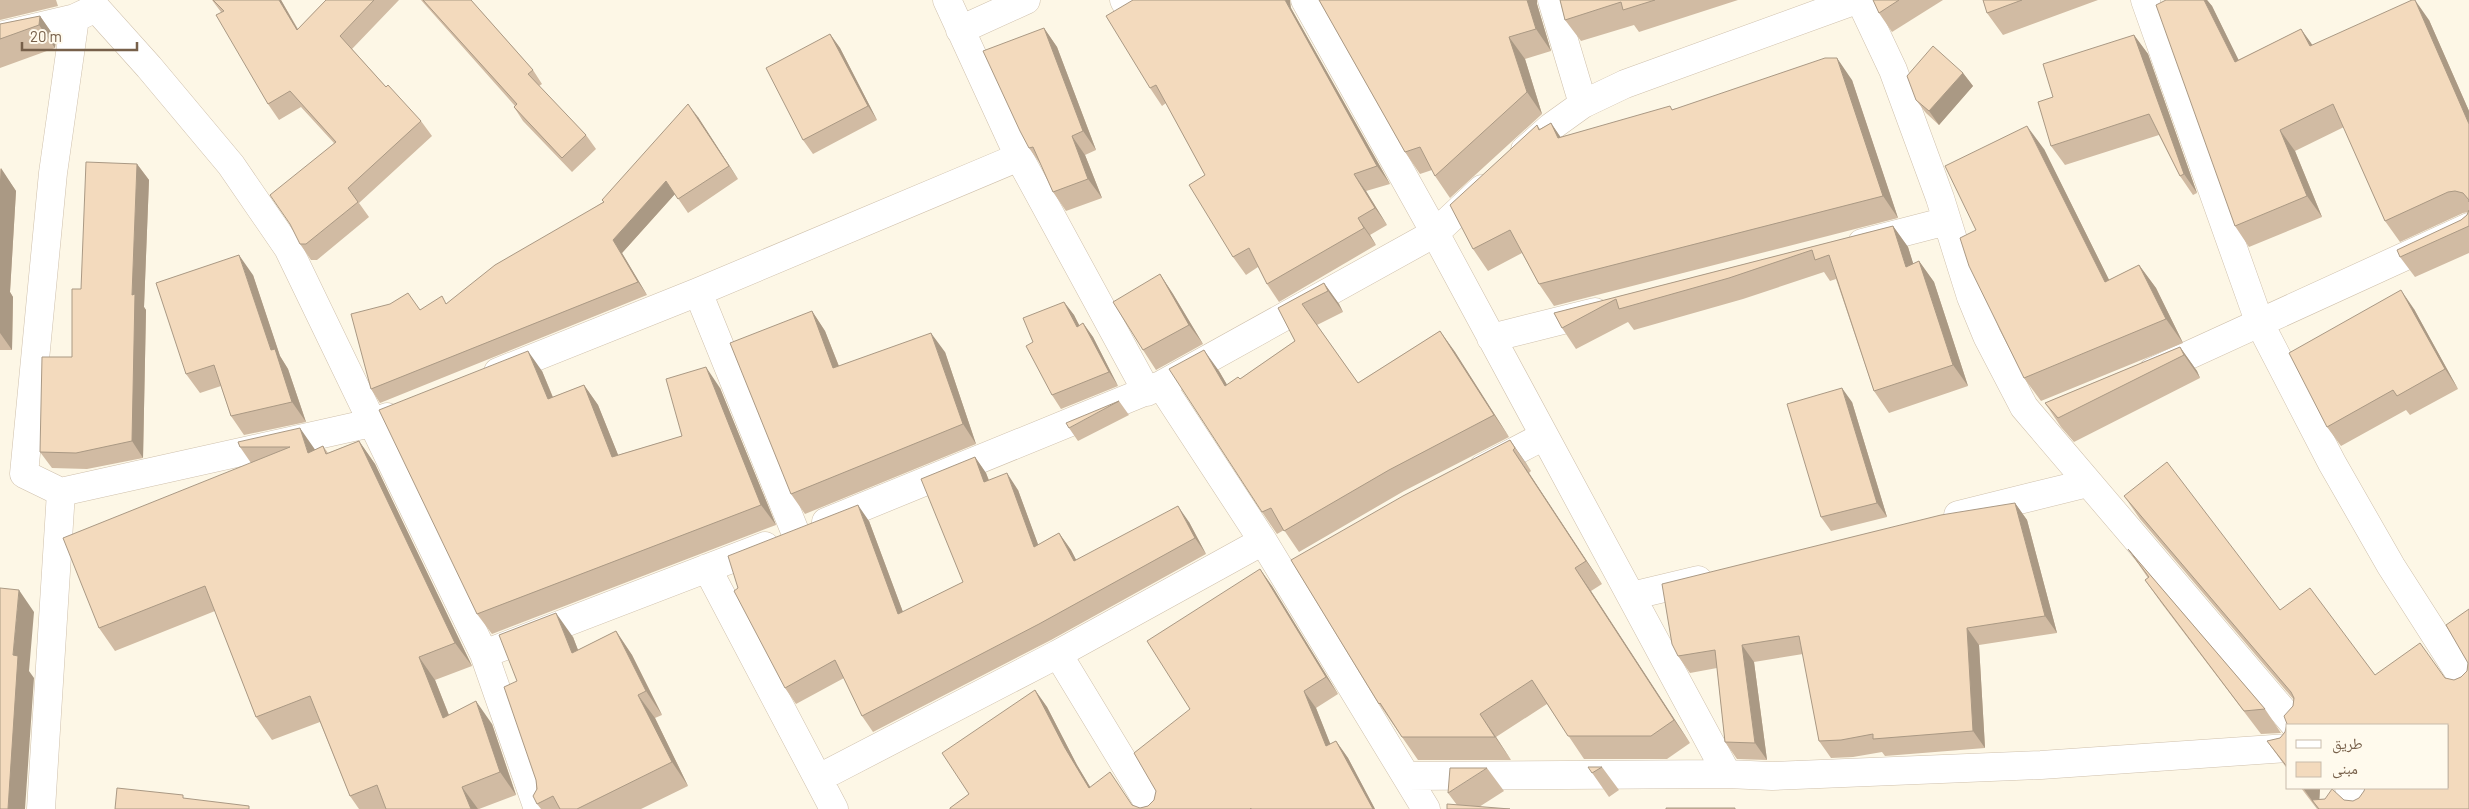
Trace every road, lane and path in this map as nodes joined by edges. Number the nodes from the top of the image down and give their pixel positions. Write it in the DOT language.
graph roads {
  1 [pos="947,0"];
  2 [pos="1026,0"];
  3 [pos="1124,0"];
  4 [pos="1128,0"];
  5 [pos="1305,0"];
  6 [pos="1552,0"];
  7 [pos="1856,0"];
  8 [pos="1860,0"];
  9 [pos="2145,0"];
  10 [pos="94,6"];
  11 [pos="960,30"];
  12 [pos="0,36"];
  13 [pos="1583,104"];
  14 [pos="1019,157"];
  15 [pos="1947,221"];
  16 [pos="2469,227"];
  17 [pos="1435,233"];
  18 [pos="1833,251"];
  19 [pos="698,292"];
  20 [pos="1615,307"];
  21 [pos="2260,324"];
  22 [pos="1491,338"];
  23 [pos="2126,382"];
  24 [pos="471,383"];
  25 [pos="1154,388"];
  26 [pos="408,408"];
  27 [pos="2059,410"];
  28 [pos="2034,421"];
  29 [pos="371,423"];
  30 [pos="1544,436"];
  31 [pos="1465,478"];
  32 [pos="2088,483"];
  33 [pos="61,492"];
  34 [pos="1935,521"];
  35 [pos="796,534"];
  36 [pos="1262,541"];
  37 [pos="1311,563"];
  38 [pos="707,568"];
  39 [pos="1726,573"];
  40 [pos="1285,578"];
  41 [pos="1631,596"];
  42 [pos="484,654"];
  43 [pos="1058,654"];
  44 [pos="2469,688"];
  45 [pos="2294,724"];
  46 [pos="2286,748"];
  47 [pos="1727,774"];
  48 [pos="1406,776"];
  49 [pos="818,778"];
  50 [pos="2334,789"];
  51 [pos="2350,789"];
  52 [pos="41,809"];
  53 [pos="538,809"];
  54 [pos="834,809"];
  55 [pos="1152,809"];
  56 [pos="1426,809"];
  57 [pos="2334,809"];
  58 [pos="2366,809"];
  1 -- 11 [label="street"];
  2 -- 11 [label="street"];
  3 -- 4 [label="street"];
  5 -- 17 [label="street"];
  6 -- 13 [label="street"];
  7 -- 13 [label="street"];
  8 -- 15 [label="street"];
  9 -- 21 [label="street"];
  10 -- 12 [label="street"];
  10 -- 29 [label="street"];
  10 -- 33 [label="street"];
  11 -- 14 [label="street"];
  13 -- 17 [label="street"];
  14 -- 19 [label="street"];
  14 -- 25 [label="street"];
  15 -- 18 [label="street"];
  15 -- 28 [label="street"];
  16 -- 21 [label="street"];
  17 -- 22 [label="street"];
  17 -- 25 [label="street"];
  19 -- 24 [label="street"];
  19 -- 35 [label="street"];
  20 -- 22 [label="street"];
  21 -- 23 [label="street"];
  21 -- 44 [label="street"];
  22 -- 30 [label="street"];
  25 -- 35 [label="street"];
  25 -- 36 [label="street"];
  26 -- 29 [label="street"];
  27 -- 28 [label="street"];
  28 -- 32 [label="street"];
  29 -- 33 [label="street"];
  29 -- 42 [label="street"];
  30 -- 31 [label="street"];
  30 -- 41 [label="street"];
  32 -- 34 [label="street"];
  32 -- 45 [label="street"];
  33 -- 52 [label="street"];
  35 -- 38 [label="street"];
  36 -- 40 [label="street"];
  36 -- 43 [label="street"];
  37 -- 40 [label="street"];
  38 -- 42 [label="street"];
  38 -- 49 [label="street"];
  39 -- 41 [label="street"];
  40 -- 48 [label="street"];
  41 -- 47 [label="street"];
  42 -- 53 [label="street"];
  43 -- 49 [label="street"];
  43 -- 55 [label="street"];
  46 -- 47 [label="street"];
  47 -- 48 [label="street"];
  48 -- 56 [label="street"];
  49 -- 54 [label="street"];
  50 -- 57 [label="street"];
  51 -- 58 [label="street"];
}
